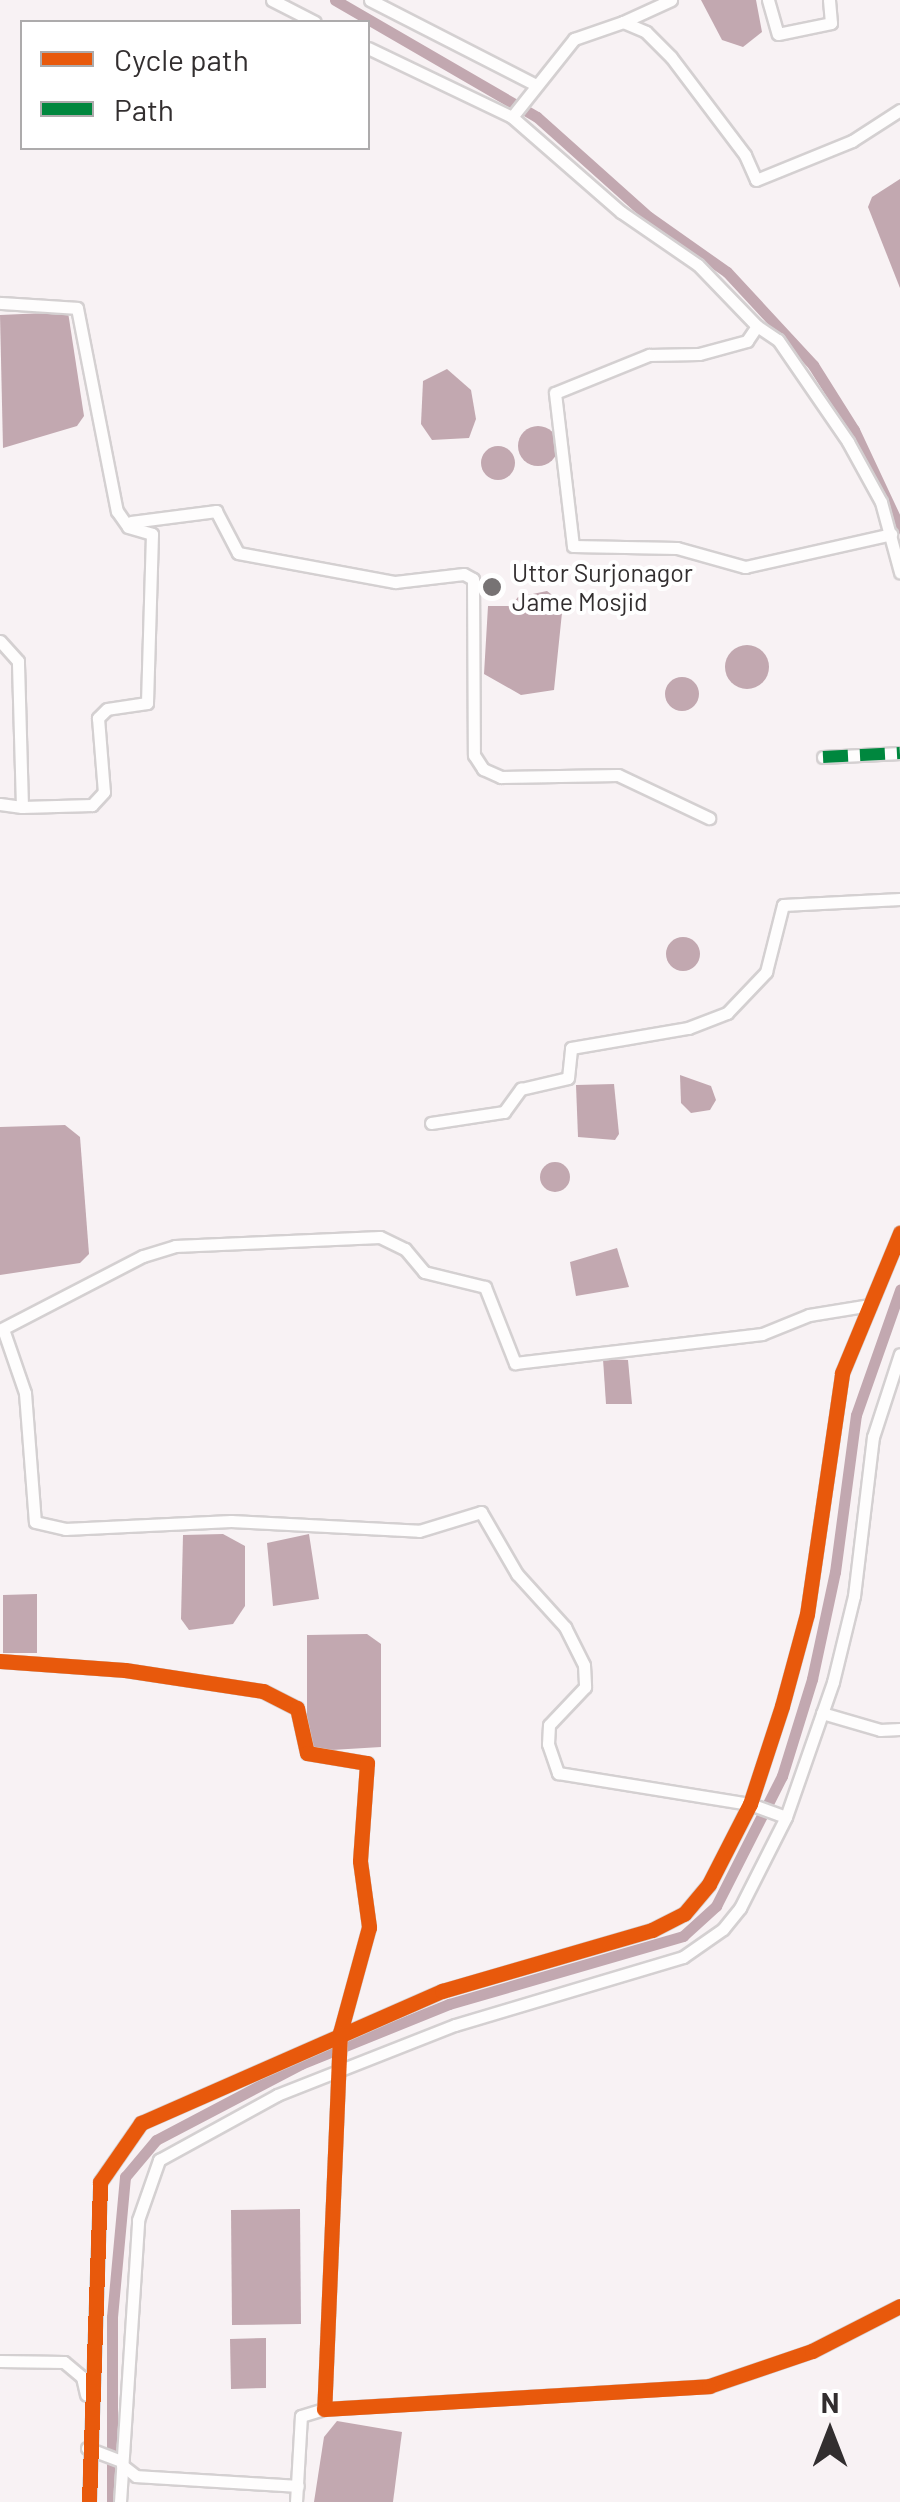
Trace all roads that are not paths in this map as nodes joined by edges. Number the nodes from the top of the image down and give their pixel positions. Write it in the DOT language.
graph roads {
  1 [pos="272,0"];
  2 [pos="370,0"];
  3 [pos="671,0"];
  4 [pos="768,0"];
  5 [pos="830,0"];
  6 [pos="310,20"];
  7 [pos="622,22"];
  8 [pos="370,49"];
  9 [pos="534,84"];
  10 [pos="900,110"];
  11 [pos="512,117"];
  12 [pos="0,303"];
  13 [pos="757,326"];
  14 [pos="122,523"];
  15 [pos="891,534"];
  16 [pos="900,572"];
  17 [pos="0,642"];
  18 [pos="900,753"];
  19 [pos="823,758"];
  20 [pos="0,804"];
  21 [pos="22,806"];
  22 [pos="709,818"];
  23 [pos="900,899"];
  24 [pos="431,1123"];
  25 [pos="900,1232"];
  26 [pos="870,1305"];
  27 [pos="2,1330"];
  28 [pos="900,1354"];
  29 [pos="0,1661"];
  30 [pos="822,1712"];
  31 [pos="900,1729"];
  32 [pos="750,1804"];
  33 [pos="786,1817"];
  34 [pos="340,2033"];
  35 [pos="338,2071"];
  36 [pos="900,2306"];
  37 [pos="0,2362"];
  38 [pos="324,2408"];
  39 [pos="95,2452"];
  40 [pos="120,2462"];
  41 [pos="298,2486"];
  42 [pos="89,2502"];
  43 [pos="120,2502"];
  44 [pos="296,2502"];
  1 -- 6 [label="street"];
  2 -- 9 [label="street"];
  3 -- 7 [label="street"];
  4 -- 5 [label="street"];
  7 -- 9 [label="street"];
  7 -- 10 [label="street"];
  8 -- 11 [label="street"];
  9 -- 11 [label="street"];
  11 -- 13 [label="street"];
  12 -- 14 [label="street"];
  13 -- 15 [label="street"];
  13 -- 15 [label="street"];
  14 -- 21 [label="street"];
  14 -- 22 [label="street"];
  15 -- 16 [label="street"];
  17 -- 21 [label="street"];
  18 -- 19 [label="street"];
  20 -- 21 [label="street"];
  23 -- 24 [label="street"];
  25 -- 26 [label="street"];
  26 -- 27 [label="street"];
  26 -- 32 [label="street"];
  27 -- 32 [label="street"];
  28 -- 30 [label="street"];
  29 -- 34 [label="street"];
  30 -- 31 [label="street"];
  30 -- 33 [label="street"];
  32 -- 33 [label="street"];
  32 -- 34 [label="street"];
  33 -- 35 [label="street"];
  34 -- 35 [label="street"];
  34 -- 39 [label="street"];
  35 -- 38 [label="street"];
  35 -- 40 [label="street"];
  36 -- 38 [label="street"];
  37 -- 39 [label="street"];
  38 -- 41 [label="street"];
  39 -- 40 [label="street"];
  39 -- 42 [label="street"];
  40 -- 41 [label="street"];
  40 -- 43 [label="street"];
  41 -- 44 [label="street"];
}
